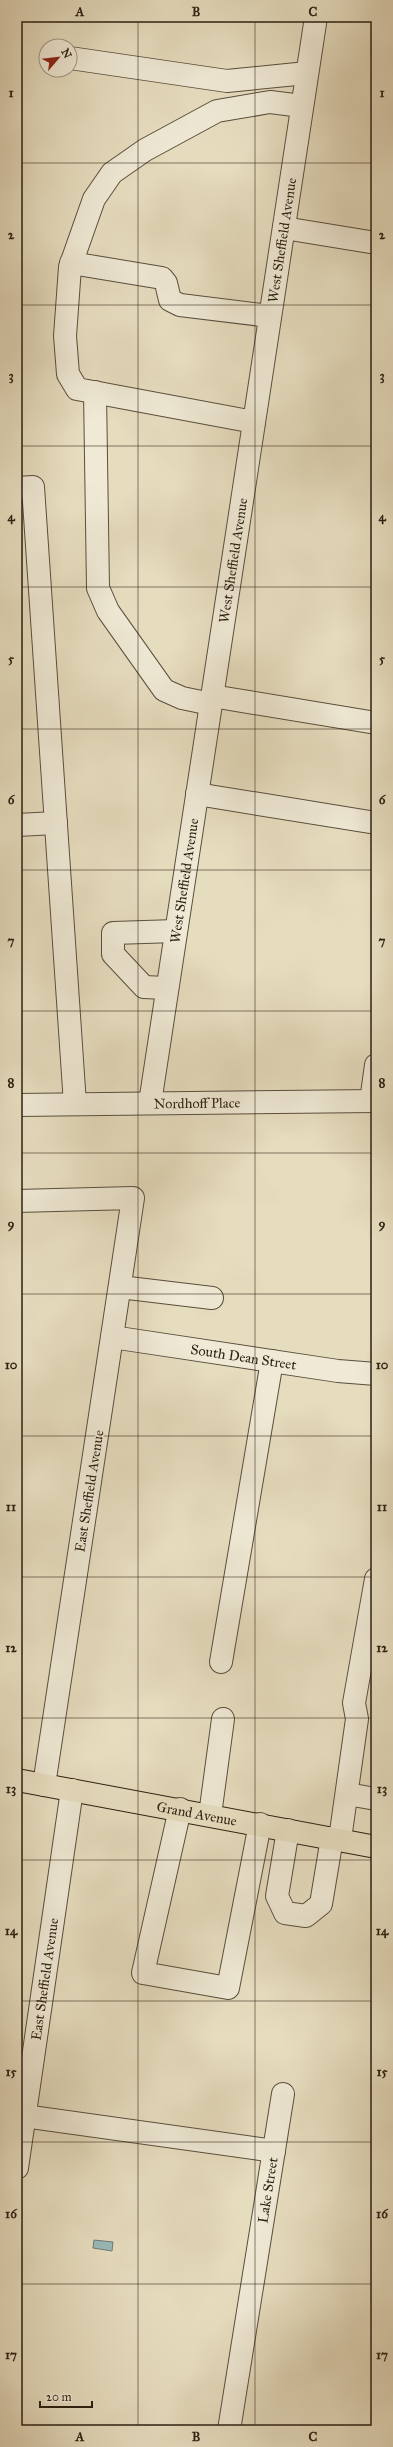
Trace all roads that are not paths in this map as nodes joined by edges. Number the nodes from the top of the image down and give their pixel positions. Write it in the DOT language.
graph roads {
  1 [pos="316,17"];
  2 [pos="78,59"];
  3 [pos="307,73"];
  4 [pos="302,106"];
  5 [pos="284,228"];
  6 [pos="376,243"];
  7 [pos="71,263"];
  8 [pos="270,316"];
  9 [pos="95,392"];
  10 [pos="254,422"];
  11 [pos="17,488"];
  12 [pos="212,700"];
  13 [pos="376,723"];
  14 [pos="197,794"];
  15 [pos="56,823"];
  16 [pos="376,823"];
  17 [pos="17,825"];
  18 [pos="176,931"];
  19 [pos="166,988"];
  20 [pos="376,1065"];
  21 [pos="373,1101"];
  22 [pos="150,1103"];
  23 [pos="75,1104"];
  24 [pos="17,1105"];
  25 [pos="17,1201"];
  26 [pos="120,1287"];
  27 [pos="212,1298"];
  28 [pos="112,1337"];
  29 [pos="272,1361"];
  30 [pos="376,1374"];
  31 [pos="376,1579"];
  32 [pos="222,1662"];
  33 [pos="223,1718"];
  34 [pos="17,1780"];
  35 [pos="44,1784"];
  36 [pos="72,1790"];
  37 [pos="347,1794"];
  38 [pos="372,1798"];
  39 [pos="180,1810"];
  40 [pos="210,1815"];
  41 [pos="260,1824"];
  42 [pos="288,1830"];
  43 [pos="336,1838"];
  44 [pos="376,1846"];
  45 [pos="283,2094"];
  46 [pos="24,2116"];
  47 [pos="274,2151"];
  48 [pos="17,2168"];
  49 [pos="229,2430"];
  1 -- 3 [label="street, West Sheffield Avenue"];
  2 -- 3 [label="street"];
  3 -- 4 [label="street, West Sheffield Avenue"];
  4 -- 5 [label="street, West Sheffield Avenue"];
  4 -- 7 [label="street"];
  5 -- 6 [label="street"];
  5 -- 8 [label="street, West Sheffield Avenue"];
  7 -- 8 [label="street"];
  7 -- 9 [label="street"];
  8 -- 10 [label="street, West Sheffield Avenue"];
  9 -- 10 [label="street"];
  9 -- 12 [label="street"];
  10 -- 12 [label="street, West Sheffield Avenue"];
  11 -- 15 [label="street"];
  12 -- 13 [label="street"];
  12 -- 14 [label="street, West Sheffield Avenue"];
  14 -- 16 [label="street"];
  14 -- 18 [label="street, West Sheffield Avenue"];
  15 -- 17 [label="street"];
  15 -- 23 [label="street"];
  18 -- 19 [label="street, West Sheffield Avenue"];
  18 -- 19 [label="street"];
  19 -- 22 [label="street, West Sheffield Avenue"];
  20 -- 21 [label="street"];
  21 -- 22 [label="street, Nordhoff Place"];
  22 -- 23 [label="street, Nordhoff Place"];
  23 -- 24 [label="street, Nordhoff Place"];
  25 -- 26 [label="street, East Sheffield Avenue"];
  26 -- 27 [label="street"];
  26 -- 28 [label="street, East Sheffield Avenue"];
  28 -- 29 [label="street, South Dean Street"];
  28 -- 35 [label="street, East Sheffield Avenue"];
  29 -- 30 [label="street, South Dean Street"];
  29 -- 32 [label="street"];
  31 -- 37 [label="street"];
  33 -- 40 [label="street"];
  34 -- 35 [label="main road, Grand Avenue"];
  35 -- 36 [label="main road, Grand Avenue"];
  36 -- 39 [label="main road, Grand Avenue"];
  36 -- 46 [label="street, East Sheffield Avenue"];
  37 -- 38 [label="street"];
  37 -- 43 [label="street"];
  39 -- 40 [label="main road, Grand Avenue"];
  39 -- 41 [label="street"];
  40 -- 41 [label="main road, Grand Avenue"];
  41 -- 42 [label="main road, Grand Avenue"];
  42 -- 43 [label="main road, Grand Avenue"];
  42 -- 43 [label="street"];
  43 -- 44 [label="main road, Grand Avenue"];
  45 -- 47 [label="street"];
  46 -- 47 [label="street, Lake Street"];
  46 -- 48 [label="street, East Sheffield Avenue"];
  47 -- 49 [label="street, Lake Street"];
}
